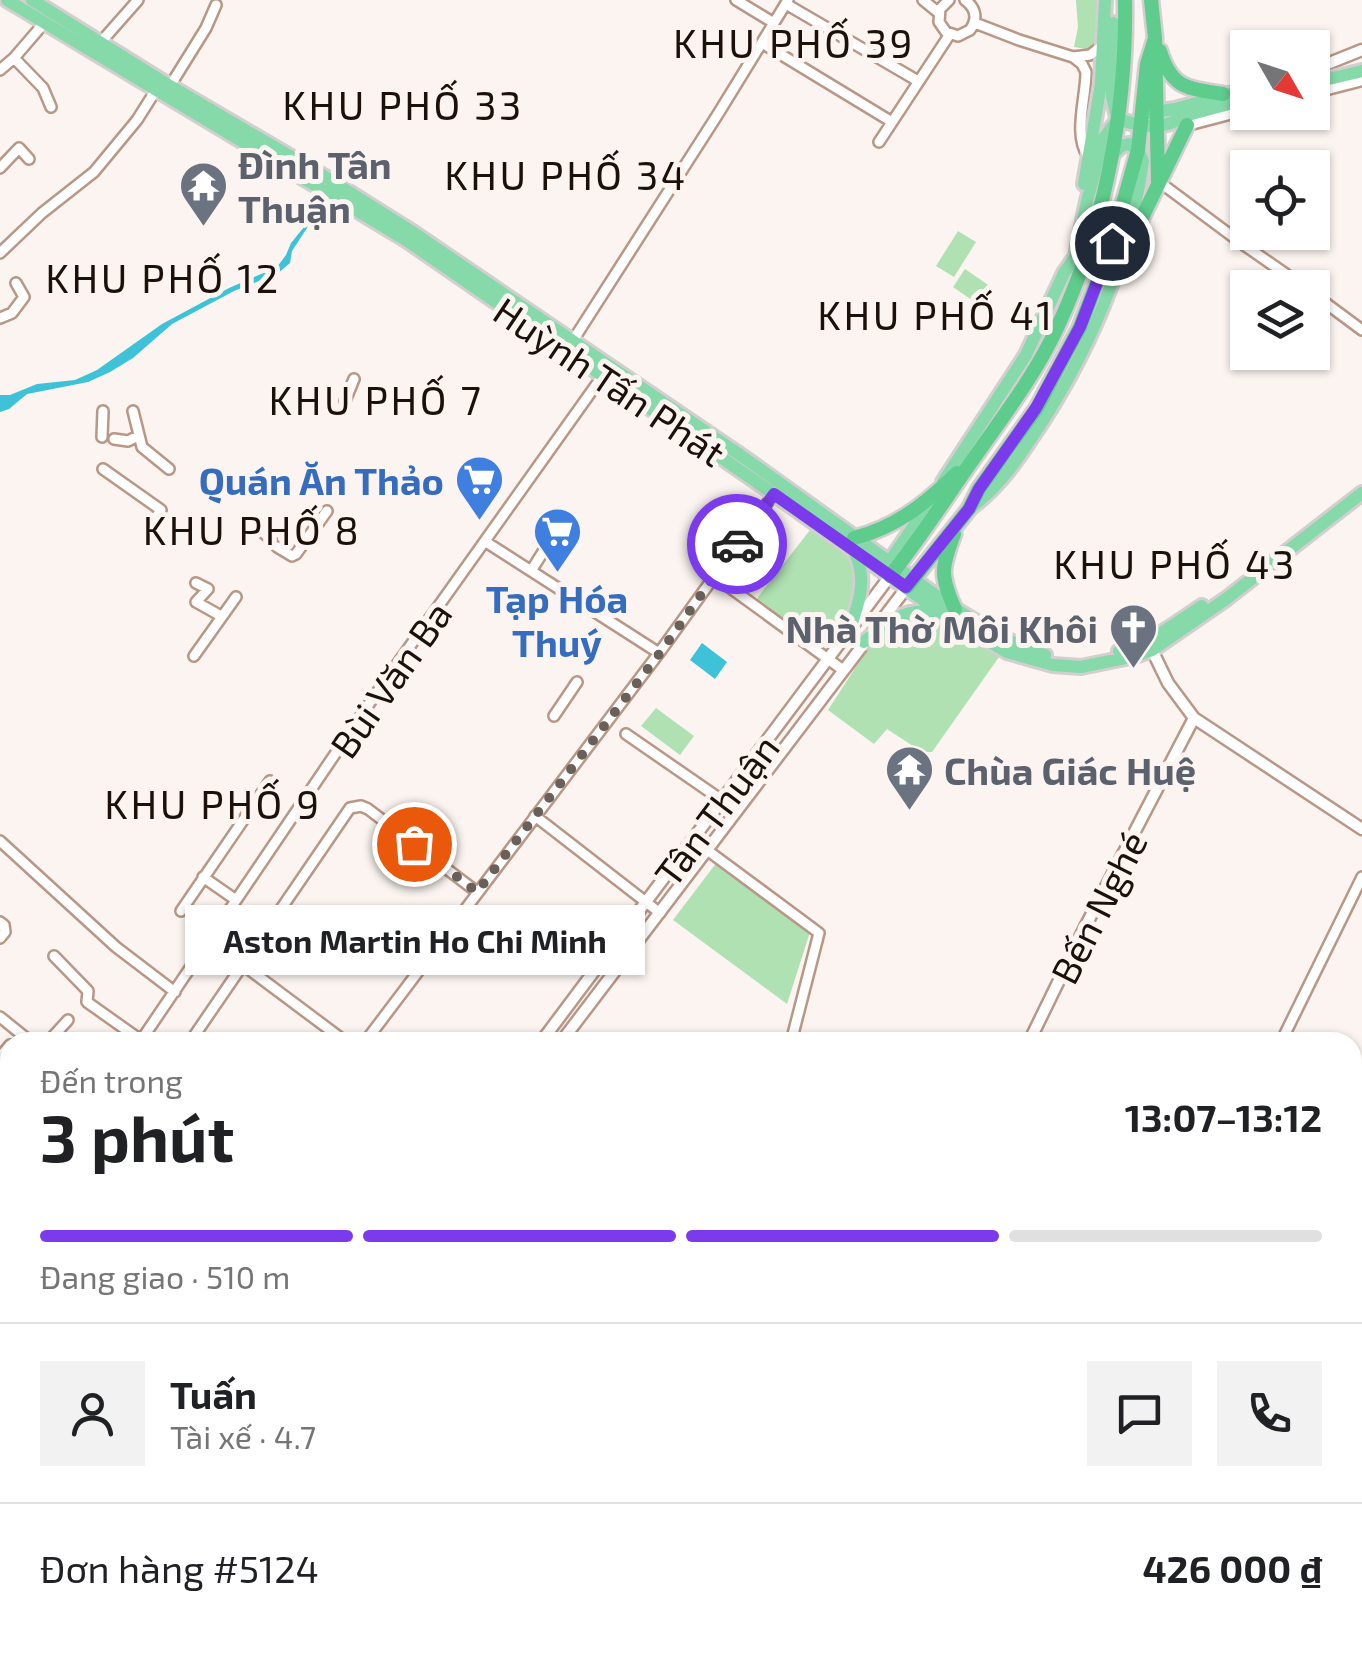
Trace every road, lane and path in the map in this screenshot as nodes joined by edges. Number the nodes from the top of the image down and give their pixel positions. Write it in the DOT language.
graph roads {
  1 [pos="7,0"];
  2 [pos="32,0"];
  3 [pos="138,0"];
  4 [pos="736,0"];
  5 [pos="923,0"];
  6 [pos="950,0"];
  7 [pos="965,0"];
  8 [pos="787,2"];
  9 [pos="1115,2"];
  10 [pos="1154,3"];
  11 [pos="216,5"];
  12 [pos="939,13"];
  13 [pos="49,17"];
  14 [pos="774,23"];
  15 [pos="975,23"];
  16 [pos="950,34"];
  17 [pos="1156,38"];
  18 [pos="101,42"];
  19 [pos="762,42"];
  20 [pos="1104,45"];
  21 [pos="1362,50"];
  22 [pos="1074,57"];
  23 [pos="14,58"];
  24 [pos="1330,64"];
  25 [pos="1362,67"];
  26 [pos="0,70"];
  27 [pos="1330,70"];
  28 [pos="1330,77"];
  29 [pos="1362,80"];
  30 [pos="918,82"];
  31 [pos="170,86"];
  32 [pos="1330,88"];
  33 [pos="156,90"];
  34 [pos="1230,92"];
  35 [pos="1223,94"];
  36 [pos="1230,104"];
  37 [pos="51,107"];
  38 [pos="1230,113"];
  39 [pos="1118,119"];
  40 [pos="1149,120"];
  41 [pos="892,122"];
  42 [pos="1181,123"];
  43 [pos="247,138"];
  44 [pos="879,142"];
  45 [pos="1138,150"];
  46 [pos="1111,156"];
  47 [pos="29,160"];
  48 [pos="1092,162"];
  49 [pos="0,168"];
  50 [pos="1158,181"];
  51 [pos="1103,190"];
  52 [pos="1087,200"];
  53 [pos="408,235"];
  54 [pos="1112,243"];
  55 [pos="0,252"];
  56 [pos="1076,256"];
  57 [pos="1118,265"];
  58 [pos="1279,270"];
  59 [pos="1078,277"];
  60 [pos="16,284"];
  61 [pos="1330,306"];
  62 [pos="1100,307"];
  63 [pos="0,318"];
  64 [pos="1084,318"];
  65 [pos="1362,330"];
  66 [pos="572,342"];
  67 [pos="606,372"];
  68 [pos="354,380"];
  69 [pos="344,402"];
  70 [pos="103,411"];
  71 [pos="133,412"];
  72 [pos="982,425"];
  73 [pos="138,436"];
  74 [pos="102,437"];
  75 [pos="114,439"];
  76 [pos="980,450"];
  77 [pos="103,469"];
  78 [pos="169,469"];
  79 [pos="1362,482"];
  80 [pos="778,489"];
  81 [pos="1362,493"];
  82 [pos="935,494"];
  83 [pos="1338,506"];
  84 [pos="327,511"];
  85 [pos="964,515"];
  86 [pos="563,520"];
  87 [pos="249,522"];
  88 [pos="149,526"];
  89 [pos="486,542"];
  90 [pos="854,544"];
  91 [pos="892,568"];
  92 [pos="531,570"];
  93 [pos="714,576"];
  94 [pos="910,582"];
  95 [pos="196,583"];
  96 [pos="236,597"];
  97 [pos="949,612"];
  98 [pos="220,616"];
  99 [pos="848,632"];
  100 [pos="864,642"];
  101 [pos="1150,645"];
  102 [pos="660,653"];
  103 [pos="194,656"];
  104 [pos="828,659"];
  105 [pos="844,670"];
  106 [pos="577,682"];
  107 [pos="554,716"];
  108 [pos="1194,718"];
  109 [pos="626,734"];
  110 [pos="270,781"];
  111 [pos="723,801"];
  112 [pos="535,816"];
  113 [pos="1362,829"];
  114 [pos="0,841"];
  115 [pos="708,850"];
  116 [pos="685,852"];
  117 [pos="698,862"];
  118 [pos="203,877"];
  119 [pos="1362,877"];
  120 [pos="477,892"];
  121 [pos="236,900"];
  122 [pos="646,904"];
  123 [pos="181,912"];
  124 [pos="660,913"];
  125 [pos="0,922"];
  126 [pos="0,938"];
  127 [pos="54,956"];
  128 [pos="243,965"];
  129 [pos="175,992"];
  130 [pos="68,1020"];
  131 [pos="57,1032"];
  132 [pos="128,1032"];
  133 [pos="148,1032"];
  134 [pos="197,1032"];
  135 [pos="333,1032"];
  136 [pos="372,1032"];
  137 [pos="549,1032"];
  138 [pos="569,1032"];
  139 [pos="794,1032"];
  140 [pos="1035,1032"];
  141 [pos="1286,1032"];
  1 -- 13 [label="main road, Huỳnh Tấn Phát"];
  2 -- 13 [label="main road, Huỳnh Tấn Phát"];
  3 -- 18 [label="street"];
  4 -- 14 [label="street"];
  5 -- 12 [label="street"];
  6 -- 12 [label="street"];
  7 -- 15 [label="street"];
  8 -- 14 [label="street"];
  8 -- 30 [label="street"];
  9 -- 20 [label="main road"];
  9 -- 39 [label="highway"];
  10 -- 17 [label="highway"];
  11 -- 31 [label="street"];
  12 -- 16 [label="street"];
  13 -- 18 [label="main road, Huỳnh Tấn Phát"];
  13 -- 23 [label="street"];
  13 -- 33 [label="main road, Huỳnh Tấn Phát"];
  14 -- 19 [label="street"];
  15 -- 16 [label="street"];
  15 -- 22 [label="street"];
  16 -- 30 [label="street"];
  17 -- 35 [label="highway"];
  17 -- 40 [label="highway"];
  18 -- 31 [label="main road, Huỳnh Tấn Phát"];
  19 -- 41 [label="street"];
  19 -- 66 [label="street"];
  20 -- 22 [label="street"];
  20 -- 48 [label="main road"];
  21 -- 24 [label="street"];
  22 -- 48 [label="street"];
  23 -- 26 [label="street"];
  23 -- 37 [label="street"];
  25 -- 27 [label="main road"];
  25 -- 28 [label="main road"];
  29 -- 32 [label="street"];
  30 -- 41 [label="street"];
  31 -- 43 [label="main road, Huỳnh Tấn Phát"];
  33 -- 43 [label="main road, Huỳnh Tấn Phát"];
  33 -- 55 [label="street"];
  34 -- 35 [label="main road"];
  35 -- 40 [label="main road"];
  36 -- 42 [label="main road"];
  38 -- 42 [label="street"];
  39 -- 40 [label="main road"];
  39 -- 46 [label="highway"];
  39 -- 48 [label="main road"];
  40 -- 42 [label="main road"];
  40 -- 45 [label="highway"];
  40 -- 50 [label="highway"];
  41 -- 44 [label="street"];
  42 -- 50 [label="highway"];
  43 -- 53 [label="main road, Huỳnh Tấn Phát"];
  45 -- 46 [label="main road"];
  45 -- 54 [label="highway"];
  45 -- 57 [label="main road"];
  46 -- 51 [label="highway"];
  47 -- 49 [label="street"];
  48 -- 52 [label="main road"];
  50 -- 57 [label="highway"];
  50 -- 58 [label="street"];
  51 -- 52 [label="main road"];
  51 -- 59 [label="highway"];
  52 -- 56 [label="main road"];
  53 -- 66 [label="main road, Huỳnh Tấn Phát"];
  53 -- 67 [label="main road, Huỳnh Tấn Phát"];
  54 -- 57 [label="highway"];
  54 -- 64 [label="highway"];
  56 -- 59 [label="highway"];
  56 -- 72 [label="main road"];
  57 -- 62 [label="main road"];
  59 -- 76 [label="highway"];
  60 -- 63 [label="street"];
  61 -- 65 [label="street"];
  62 -- 64 [label="highway"];
  62 -- 85 [label="main road"];
  64 -- 85 [label="highway"];
  66 -- 67 [label="main road, Huỳnh Tấn Phát"];
  67 -- 80 [label="main road, Huỳnh Tấn Phát"];
  67 -- 89 [label="street, Bùi Văn Ba"];
  68 -- 69 [label="street"];
  70 -- 74 [label="street"];
  71 -- 73 [label="street"];
  72 -- 76 [label="highway"];
  72 -- 82 [label="main road"];
  73 -- 75 [label="street"];
  73 -- 78 [label="street"];
  76 -- 82 [label="highway"];
  76 -- 91 [label="highway"];
  77 -- 88 [label="street"];
  79 -- 83 [label="main road, Huỳnh Tấn Phát"];
  80 -- 90 [label="main road, Huỳnh Tấn Phát"];
  80 -- 93 [label="street"];
  81 -- 83 [label="main road, Huỳnh Tấn Phát"];
  82 -- 90 [label="highway"];
  82 -- 91 [label="main road"];
  83 -- 101 [label="main road, Huỳnh Tấn Phát"];
  84 -- 87 [label="street"];
  85 -- 94 [label="highway"];
  85 -- 97 [label="highway"];
  86 -- 92 [label="street"];
  89 -- 92 [label="street"];
  89 -- 121 [label="street, Bùi Văn Ba"];
  90 -- 91 [label="main road, Huỳnh Tấn Phát"];
  90 -- 99 [label="main road"];
  91 -- 94 [label="main road, Huỳnh Tấn Phát"];
  91 -- 99 [label="street, Tân Thuận"];
  92 -- 102 [label="street"];
  93 -- 102 [label="street"];
  93 -- 104 [label="street"];
  94 -- 97 [label="main road, Huỳnh Tấn Phát"];
  94 -- 100 [label="street, Tân Thuận"];
  95 -- 98 [label="street"];
  96 -- 98 [label="street"];
  97 -- 100 [label="main road"];
  97 -- 101 [label="main road, Huỳnh Tấn Phát"];
  98 -- 103 [label="street"];
  99 -- 104 [label="street, Tân Thuận"];
  100 -- 105 [label="street, Tân Thuận"];
  101 -- 108 [label="street"];
  102 -- 112 [label="street"];
  104 -- 105 [label="street"];
  104 -- 111 [label="street, Tân Thuận"];
  105 -- 115 [label="street, Tân Thuận"];
  106 -- 107 [label="street"];
  108 -- 113 [label="street"];
  108 -- 140 [label="street, Bến Nghé"];
  109 -- 111 [label="street"];
  110 -- 118 [label="street"];
  111 -- 116 [label="street, Tân Thuận"];
  112 -- 120 [label="street"];
  112 -- 122 [label="street"];
  114 -- 129 [label="street"];
  115 -- 117 [label="street, Tân Thuận"];
  115 -- 139 [label="street"];
  116 -- 117 [label="street"];
  116 -- 122 [label="street, Tân Thuận"];
  117 -- 124 [label="street, Tân Thuận"];
  118 -- 121 [label="street"];
  118 -- 123 [label="street"];
  119 -- 141 [label="street"];
  120 -- 128 [label="street"];
  120 -- 136 [label="street"];
  121 -- 129 [label="street, Bùi Văn Ba"];
  122 -- 124 [label="street"];
  122 -- 137 [label="street, Tân Thuận"];
  124 -- 138 [label="street, Tân Thuận"];
  125 -- 126 [label="street"];
  127 -- 132 [label="street"];
  128 -- 134 [label="street"];
  128 -- 135 [label="street"];
  129 -- 133 [label="street, Bùi Văn Ba"];
  130 -- 131 [label="street"];
}
